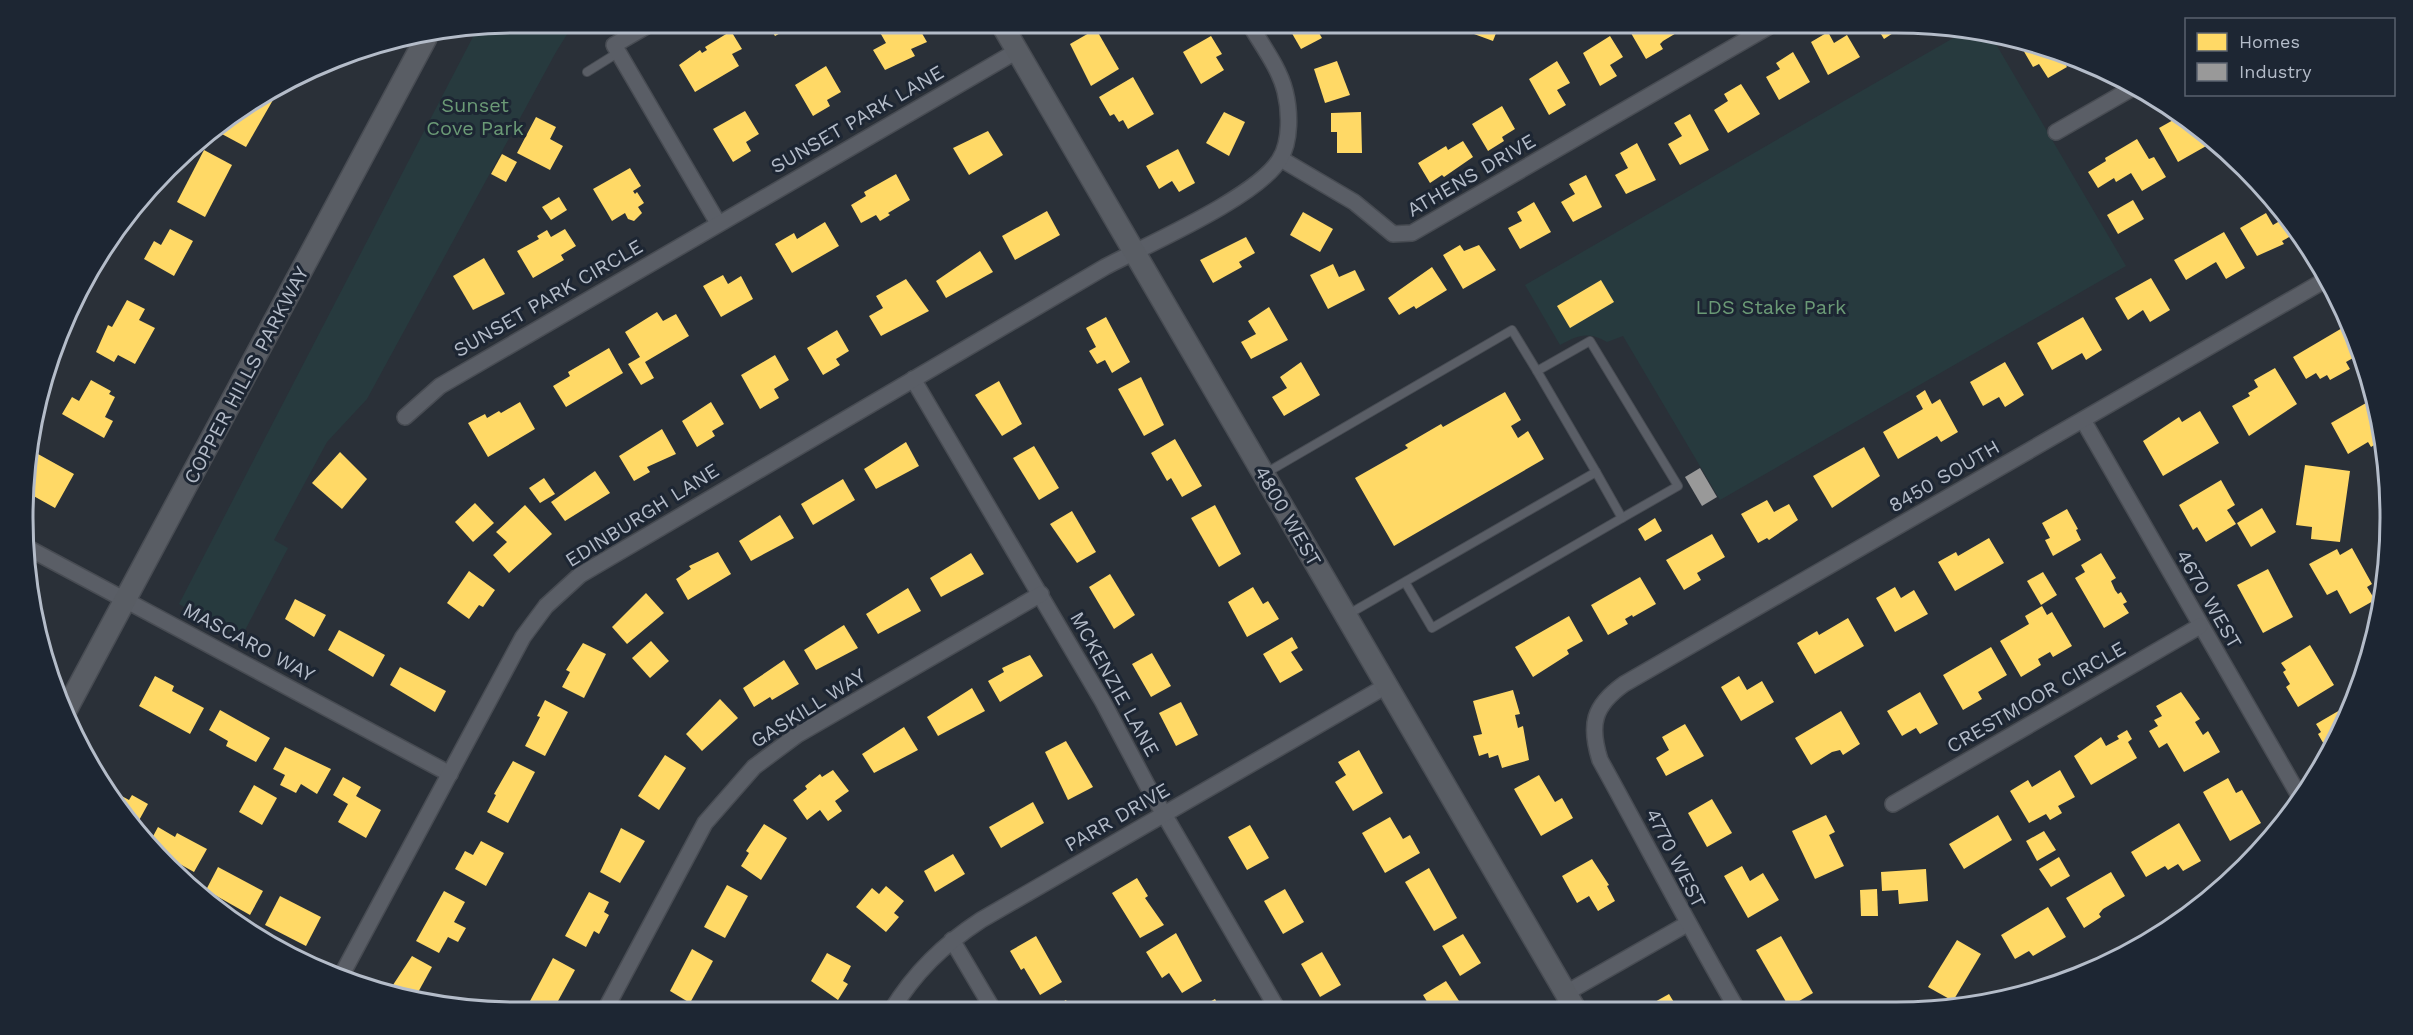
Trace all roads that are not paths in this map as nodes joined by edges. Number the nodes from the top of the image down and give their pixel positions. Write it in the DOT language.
graph roads {
  1 [pos="634,33"];
  2 [pos="1007,33"];
  3 [pos="1255,33"];
  4 [pos="1756,33"];
  5 [pos="424,42"];
  6 [pos="1017,51"];
  7 [pos="619,52"];
  8 [pos="588,72"];
  9 [pos="2125,91"];
  10 [pos="2056,132"];
  11 [pos="1281,159"];
  12 [pos="718,223"];
  13 [pos="1133,254"];
  14 [pos="2319,283"];
  15 [pos="1537,371"];
  16 [pos="913,379"];
  17 [pos="405,417"];
  18 [pos="2083,420"];
  19 [pos="1596,472"];
  20 [pos="1263,474"];
  21 [pos="1622,518"];
  22 [pos="34,551"];
  23 [pos="1405,582"];
  24 [pos="1041,594"];
  25 [pos="126,600"];
  26 [pos="1346,616"];
  27 [pos="2200,626"];
  28 [pos="1386,686"];
  29 [pos="70,703"];
  30 [pos="1594,721"];
  31 [pos="450,774"];
  32 [pos="2296,790"];
  33 [pos="1893,804"];
  34 [pos="1164,814"];
  35 [pos="1687,924"];
  36 [pos="952,940"];
  37 [pos="345,970"];
  38 [pos="1571,1001"];
  39 [pos="609,1002"];
  40 [pos="897,1002"];
  41 [pos="989,1002"];
  42 [pos="1273,1002"];
  43 [pos="1733,1002"];
  1 -- 7 [label="street"];
  2 -- 6 [label="street, 4800 WEST"];
  3 -- 11 [label="street"];
  4 -- 11 [label="street, ATHENS DRIVE"];
  5 -- 25 [label="street, COPPER HILLS PARKWAY"];
  6 -- 12 [label="street, SUNSET PARK LANE"];
  6 -- 13 [label="street, 4800 WEST"];
  7 -- 8 [label="lane"];
  7 -- 12 [label="street"];
  9 -- 10 [label="street"];
  11 -- 13 [label="street"];
  12 -- 17 [label="street, SUNSET PARK CIRCLE"];
  13 -- 16 [label="street, EDINBURGH LANE"];
  13 -- 20 [label="street, 4800 WEST"];
  14 -- 18 [label="street, 8450 SOUTH"];
  15 -- 19 [label="lane"];
  15 -- 20 [label="lane"];
  15 -- 21 [label="lane"];
  16 -- 24 [label="street, MCKENZIE LANE"];
  16 -- 31 [label="street, EDINBURGH LANE"];
  18 -- 27 [label="street, 4670 WEST"];
  18 -- 30 [label="street, 8450 SOUTH"];
  19 -- 21 [label="lane"];
  19 -- 23 [label="lane"];
  20 -- 26 [label="street, 4800 WEST"];
  21 -- 23 [label="lane"];
  22 -- 25 [label="street, MASCARO WAY"];
  23 -- 26 [label="lane"];
  24 -- 34 [label="street, MCKENZIE LANE"];
  24 -- 39 [label="street, GASKILL WAY"];
  25 -- 29 [label="street, COPPER HILLS PARKWAY"];
  25 -- 31 [label="street, MASCARO WAY"];
  26 -- 28 [label="street, 4800 WEST"];
  27 -- 32 [label="street, 4670 WEST"];
  27 -- 33 [label="street, CRESTMOOR CIRCLE"];
  28 -- 34 [label="street, PARR DRIVE"];
  28 -- 38 [label="street, 4800 WEST"];
  30 -- 35 [label="street, 4770 WEST"];
  31 -- 37 [label="street, EDINBURGH LANE"];
  34 -- 36 [label="street, PARR DRIVE"];
  34 -- 42 [label="street, MCKENZIE LANE"];
  35 -- 38 [label="street"];
  35 -- 43 [label="street, 4770 WEST"];
  36 -- 40 [label="street, PARR DRIVE"];
  36 -- 41 [label="street"];
}
